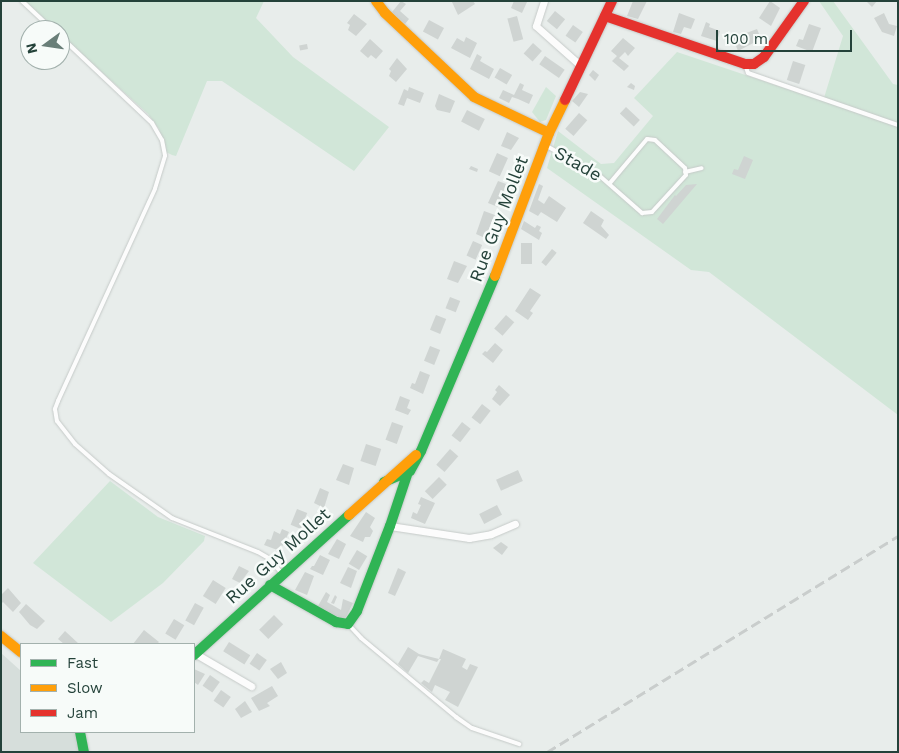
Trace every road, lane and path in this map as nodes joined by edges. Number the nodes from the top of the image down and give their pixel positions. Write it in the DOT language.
graph roads {
  1 [pos="22,1"];
  2 [pos="376,1"];
  3 [pos="544,1"];
  4 [pos="612,1"];
  5 [pos="804,1"];
  6 [pos="605,16"];
  7 [pos="42,20"];
  8 [pos="70,45"];
  9 [pos="745,64"];
  10 [pos="581,66"];
  11 [pos="898,126"];
  12 [pos="549,133"];
  13 [pos="545,145"];
  14 [pos="702,168"];
  15 [pos="685,172"];
  16 [pos="610,183"];
  17 [pos="408,467"];
  18 [pos="515,524"];
  19 [pos="390,526"];
  20 [pos="282,574"];
  21 [pos="270,585"];
  22 [pos="348,624"];
  23 [pos="1,636"];
  24 [pos="20,651"];
  25 [pos="195,655"];
  26 [pos="251,686"];
  27 [pos="80,733"];
  28 [pos="520,744"];
  29 [pos="84,752"];
  1 -- 7 [label="lane"];
  2 -- 12 [label="street"];
  3 -- 10 [label="street"];
  4 -- 6 [label="street, Rue Guy Mollet"];
  5 -- 9 [label="street"];
  6 -- 9 [label="street"];
  6 -- 10 [label="street, Rue Guy Mollet"];
  8 -- 20 [label="lane"];
  9 -- 11 [label="lane"];
  10 -- 12 [label="street, Rue Guy Mollet"];
  12 -- 13 [label="street, Rue Guy Mollet"];
  13 -- 16 [label="lane, Stade"];
  13 -- 17 [label="street, Rue Guy Mollet"];
  14 -- 15 [label="lane"];
  15 -- 16 [label="lane, Stade"];
  15 -- 16 [label="lane, Stade"];
  17 -- 19 [label="street"];
  17 -- 20 [label="street, Rue Guy Mollet"];
  18 -- 19 [label="street"];
  19 -- 22 [label="street"];
  20 -- 21 [label="street, Rue Guy Mollet"];
  21 -- 22 [label="street"];
  21 -- 25 [label="street, Rue Guy Mollet"];
  22 -- 28 [label="lane"];
  23 -- 24 [label="street"];
  25 -- 26 [label="street"];
  27 -- 29 [label="street"];
}
